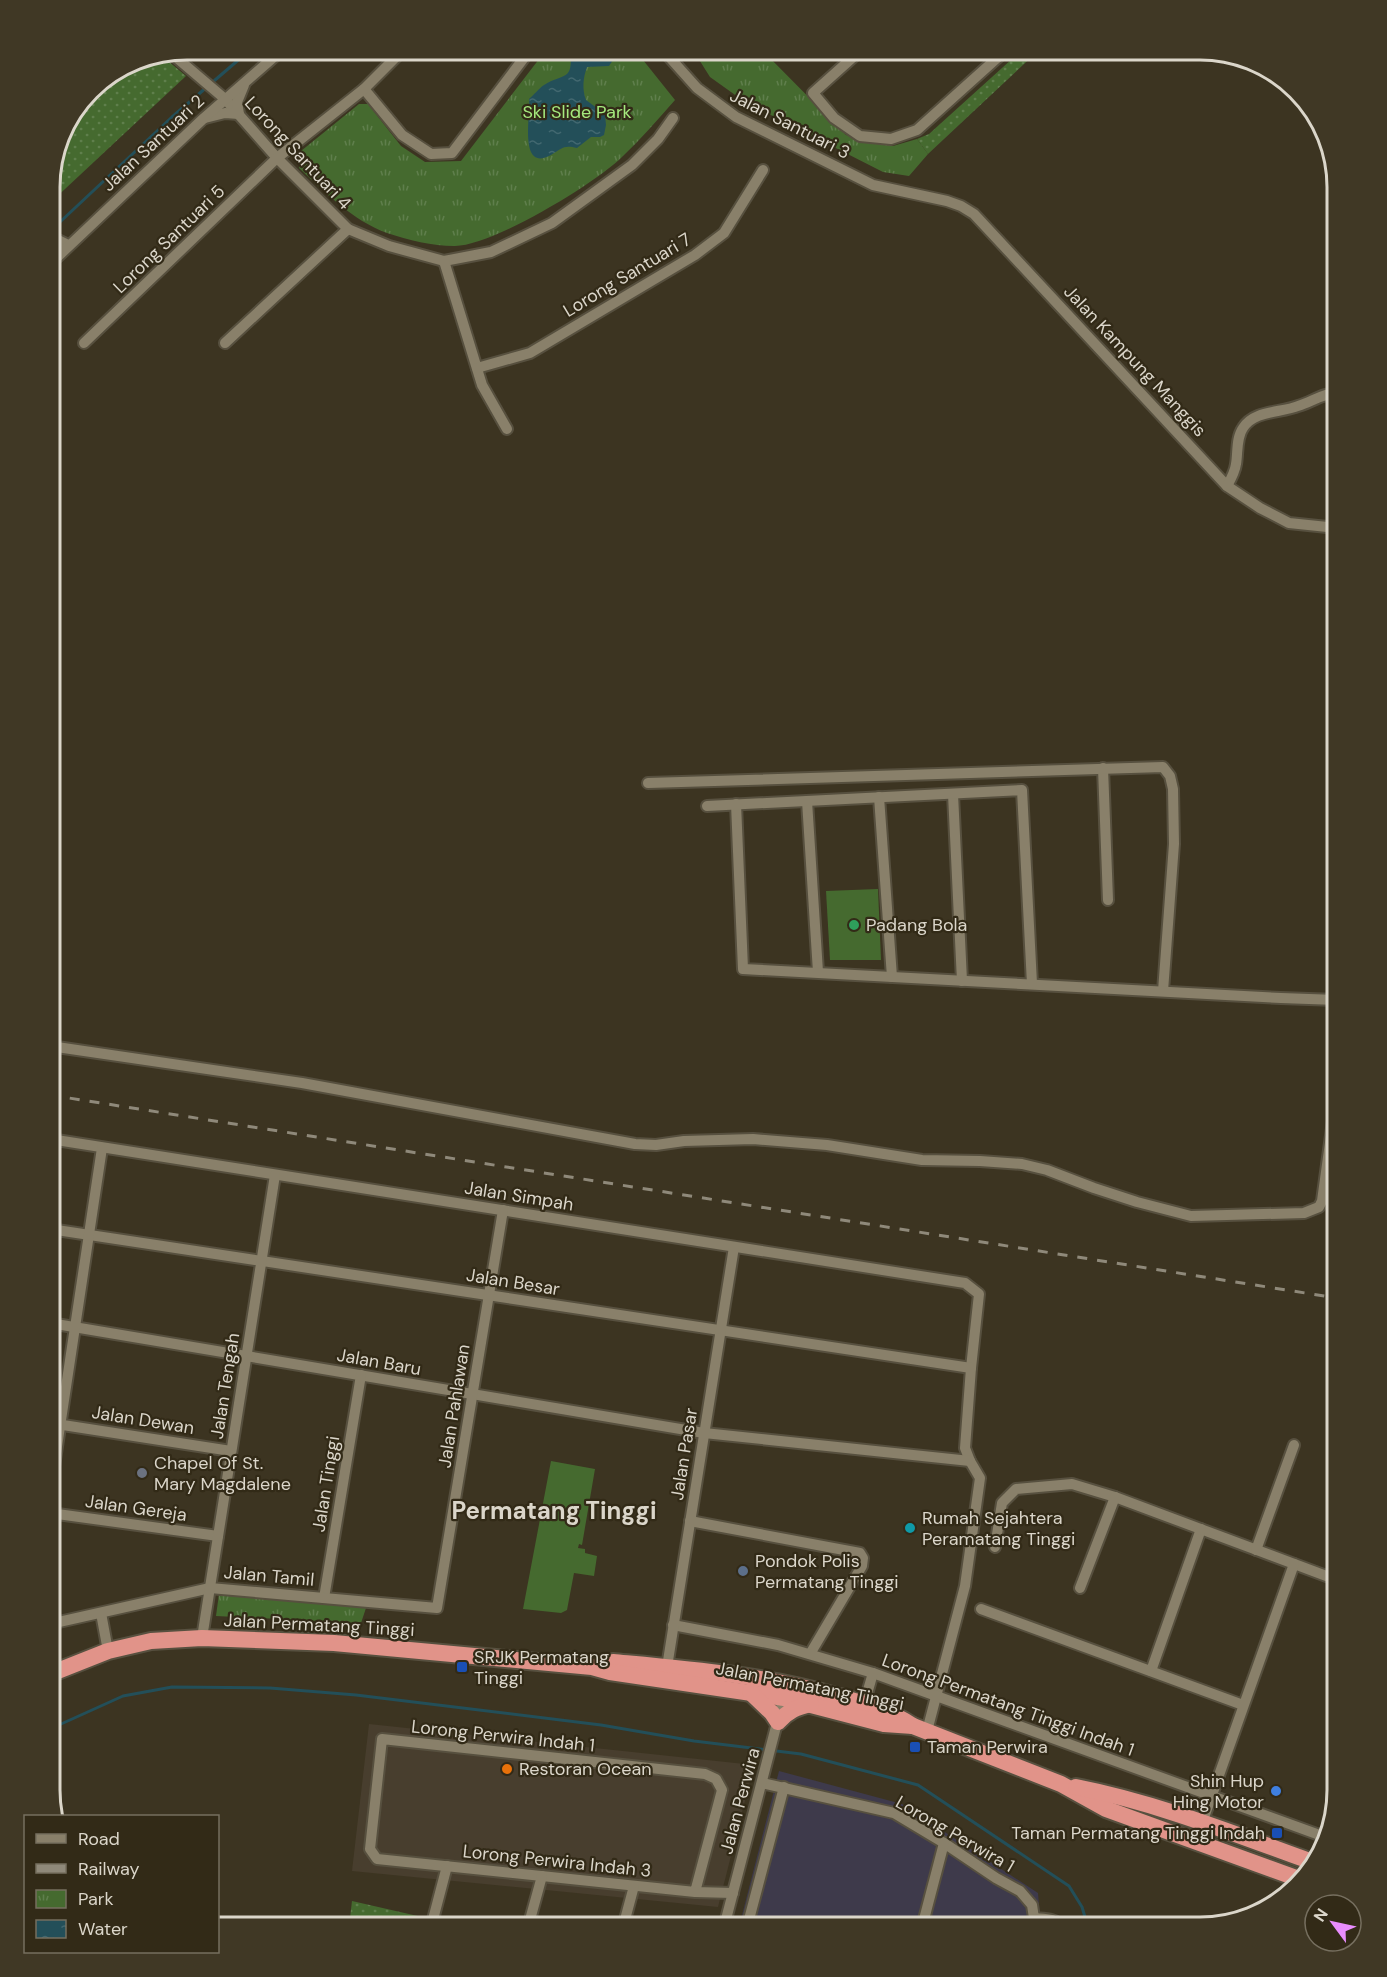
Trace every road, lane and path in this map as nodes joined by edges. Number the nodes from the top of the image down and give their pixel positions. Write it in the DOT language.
graph roads {
  1 [pos="180,60"];
  2 [pos="270,60"];
  3 [pos="393,60"];
  4 [pos="522,60"];
  5 [pos="672,60"];
  6 [pos="850,60"];
  7 [pos="995,60"];
  8 [pos="245,81"];
  9 [pos="364,89"];
  10 [pos="225,99"];
  11 [pos="239,114"];
  12 [pos="204,118"];
  13 [pos="673,118"];
  14 [pos="277,158"];
  15 [pos="763,170"];
  16 [pos="921,196"];
  17 [pos="348,229"];
  18 [pos="60,241"];
  19 [pos="68,245"];
  20 [pos="60,253"];
  21 [pos="444,261"];
  22 [pos="84,343"];
  23 [pos="225,343"];
  24 [pos="477,368"];
  25 [pos="1327,394"];
  26 [pos="507,429"];
  27 [pos="1227,486"];
  28 [pos="1327,527"];
  29 [pos="1103,768"];
  30 [pos="648,783"];
  31 [pos="953,794"];
  32 [pos="879,797"];
  33 [pos="807,801"];
  34 [pos="736,804"];
  35 [pos="707,806"];
  36 [pos="1108,900"];
  37 [pos="818,972"];
  38 [pos="892,977"];
  39 [pos="962,981"];
  40 [pos="1032,984"];
  41 [pos="1163,991"];
  42 [pos="1327,998"];
  43 [pos="60,1047"];
  44 [pos="60,1141"];
  45 [pos="102,1148"];
  46 [pos="1327,1169"];
  47 [pos="275,1175"];
  48 [pos="503,1210"];
  49 [pos="60,1231"];
  50 [pos="89,1235"];
  51 [pos="734,1247"];
  52 [pos="261,1261"];
  53 [pos="489,1295"];
  54 [pos="60,1325"];
  55 [pos="75,1327"];
  56 [pos="720,1330"];
  57 [pos="246,1356"];
  58 [pos="971,1368"];
  59 [pos="361,1375"];
  60 [pos="472,1394"];
  61 [pos="60,1400"];
  62 [pos="60,1425"];
  63 [pos="704,1433"];
  64 [pos="1294,1445"];
  65 [pos="231,1451"];
  66 [pos="970,1461"];
  67 [pos="1115,1497"];
  68 [pos="60,1514"];
  69 [pos="690,1521"];
  70 [pos="1201,1529"];
  71 [pos="218,1536"];
  72 [pos="995,1547"];
  73 [pos="1256,1550"];
  74 [pos="1294,1564"];
  75 [pos="1327,1576"];
  76 [pos="210,1588"];
  77 [pos="1080,1588"];
  78 [pos="324,1598"];
  79 [pos="437,1608"];
  80 [pos="981,1609"];
  81 [pos="101,1614"];
  82 [pos="60,1622"];
  83 [pos="674,1625"];
  84 [pos="202,1638"];
  85 [pos="108,1651"];
  86 [pos="810,1654"];
  87 [pos="592,1667"];
  88 [pos="667,1667"];
  89 [pos="60,1670"];
  90 [pos="1151,1671"];
  91 [pos="873,1673"];
  92 [pos="785,1690"];
  93 [pos="750,1692"];
  94 [pos="936,1696"];
  95 [pos="812,1704"];
  96 [pos="864,1704"];
  97 [pos="1243,1705"];
  98 [pos="776,1729"];
  99 [pos="920,1729"];
  100 [pos="382,1739"];
  101 [pos="762,1783"];
  102 [pos="1061,1784"];
  103 [pos="784,1787"];
  104 [pos="1212,1795"];
  105 [pos="1202,1822"];
  106 [pos="1319,1835"];
  107 [pos="944,1843"];
  108 [pos="1212,1847"];
  109 [pos="1306,1860"];
  110 [pos="447,1866"];
  111 [pos="542,1876"];
  112 [pos="1293,1877"];
  113 [pos="634,1886"];
  114 [pos="695,1892"];
  115 [pos="734,1893"];
  116 [pos="434,1917"];
  117 [pos="531,1917"];
  118 [pos="626,1917"];
  119 [pos="727,1917"];
  120 [pos="750,1917"];
  121 [pos="925,1917"];
  122 [pos="1032,1917"];
  1 -- 10 [label="street, Lorong Santuari 4"];
  2 -- 8 [label="street, Jalan Santuari 2"];
  3 -- 9 [label="street, Lorong Santuari 5"];
  4 -- 9 [label="street"];
  5 -- 16 [label="street, Jalan Santuari 3"];
  6 -- 7 [label="street"];
  8 -- 10 [label="street, Jalan Santuari 2"];
  8 -- 11 [label="street"];
  9 -- 14 [label="street, Lorong Santuari 5"];
  10 -- 11 [label="street, Lorong Santuari 4"];
  10 -- 12 [label="street, Jalan Santuari 2"];
  11 -- 12 [label="street"];
  11 -- 14 [label="street, Lorong Santuari 4"];
  12 -- 19 [label="street, Jalan Santuari 2"];
  13 -- 21 [label="street, Lorong Santuari 4"];
  14 -- 17 [label="street, Lorong Santuari 4"];
  14 -- 22 [label="street, Lorong Santuari 5"];
  15 -- 24 [label="street, Lorong Santuari 7"];
  16 -- 27 [label="street, Jalan Kampung Manggis"];
  17 -- 21 [label="street, Lorong Santuari 4"];
  17 -- 23 [label="street, Lorong Santuari 4"];
  18 -- 19 [label="street"];
  19 -- 20 [label="street, Jalan Santuari 2"];
  21 -- 24 [label="street"];
  24 -- 26 [label="street"];
  25 -- 27 [label="street"];
  27 -- 28 [label="street, Jalan Kampung Manggis"];
  29 -- 30 [label="street"];
  29 -- 36 [label="street"];
  29 -- 41 [label="street"];
  31 -- 32 [label="street"];
  31 -- 39 [label="street"];
  31 -- 40 [label="street"];
  32 -- 33 [label="street"];
  32 -- 38 [label="street"];
  33 -- 34 [label="street"];
  33 -- 37 [label="street"];
  34 -- 35 [label="street"];
  34 -- 37 [label="street"];
  37 -- 38 [label="street"];
  38 -- 39 [label="street"];
  39 -- 40 [label="street"];
  40 -- 41 [label="street"];
  41 -- 42 [label="street"];
  43 -- 46 [label="street"];
  44 -- 45 [label="street, Jalan Simpah"];
  45 -- 47 [label="street, Jalan Simpah"];
  45 -- 50 [label="street"];
  47 -- 48 [label="street, Jalan Simpah"];
  47 -- 52 [label="street, Jalan Tengah"];
  48 -- 51 [label="street, Jalan Simpah"];
  48 -- 53 [label="street, Jalan Pahlawan"];
  49 -- 50 [label="street, Jalan Besar"];
  50 -- 52 [label="street, Jalan Besar"];
  50 -- 55 [label="street"];
  51 -- 56 [label="street, Jalan Pasar"];
  51 -- 58 [label="street, Jalan Simpah"];
  52 -- 53 [label="street, Jalan Besar"];
  52 -- 57 [label="street, Jalan Tengah"];
  53 -- 56 [label="street, Jalan Besar"];
  53 -- 60 [label="street, Jalan Pahlawan"];
  54 -- 55 [label="street, Jalan Baru"];
  55 -- 57 [label="street, Jalan Baru"];
  55 -- 61 [label="street"];
  56 -- 58 [label="street, Jalan Besar"];
  56 -- 63 [label="street, Jalan Pasar"];
  57 -- 59 [label="street, Jalan Baru"];
  57 -- 65 [label="street, Jalan Tengah"];
  58 -- 66 [label="street"];
  59 -- 60 [label="street, Jalan Baru"];
  59 -- 78 [label="street, Jalan Tinggi"];
  60 -- 63 [label="street, Jalan Baru"];
  60 -- 79 [label="street, Jalan Pahlawan"];
  62 -- 65 [label="street, Jalan Dewan"];
  63 -- 66 [label="street"];
  63 -- 69 [label="street, Jalan Pasar"];
  64 -- 73 [label="street"];
  65 -- 71 [label="street, Jalan Tengah"];
  66 -- 94 [label="street"];
  67 -- 70 [label="street"];
  67 -- 72 [label="street"];
  67 -- 77 [label="street"];
  68 -- 71 [label="street, Jalan Gereja"];
  69 -- 83 [label="street, Jalan Pasar"];
  69 -- 86 [label="street"];
  70 -- 73 [label="street"];
  70 -- 90 [label="street"];
  71 -- 76 [label="street, Jalan Tengah"];
  73 -- 74 [label="street"];
  74 -- 75 [label="street"];
  74 -- 97 [label="street"];
  76 -- 78 [label="street, Jalan Tamil"];
  76 -- 81 [label="street, Jalan Tamil"];
  76 -- 84 [label="street, Jalan Tengah"];
  78 -- 79 [label="street, Jalan Tamil"];
  80 -- 90 [label="street"];
  81 -- 82 [label="street, Jalan Tamil"];
  81 -- 85 [label="street"];
  83 -- 86 [label="street, Lorong Permatang Tinggi Indah 1"];
  83 -- 88 [label="street, Jalan Pasar"];
  84 -- 85 [label="highway, Jalan Permatang Tinggi"];
  84 -- 87 [label="highway, Jalan Permatang Tinggi"];
  85 -- 89 [label="highway, Jalan Permatang Tinggi"];
  86 -- 91 [label="street, Lorong Permatang Tinggi Indah 1"];
  87 -- 88 [label="highway, Jalan Permatang Tinggi"];
  87 -- 93 [label="highway, Jalan Permatang Tinggi"];
  88 -- 92 [label="highway, Jalan Permatang Tinggi"];
  90 -- 97 [label="street"];
  91 -- 94 [label="street, Lorong Permatang Tinggi Indah 1"];
  91 -- 96 [label="street"];
  92 -- 93 [label="highway, Jalan Permatang Tinggi"];
  92 -- 95 [label="highway, Jalan Permatang Tinggi"];
  92 -- 96 [label="highway, Jalan Permatang Tinggi"];
  92 -- 98 [label="street, Jalan Perwira"];
  93 -- 98 [label="highway"];
  94 -- 99 [label="street"];
  94 -- 104 [label="street, Lorong Permatang Tinggi Indah 1"];
  95 -- 98 [label="highway"];
  95 -- 99 [label="highway, Jalan Permatang Tinggi"];
  96 -- 99 [label="highway, Jalan Permatang Tinggi"];
  97 -- 104 [label="street"];
  98 -- 101 [label="street, Jalan Perwira"];
  99 -- 102 [label="highway, Jalan Permatang Tinggi"];
  100 -- 110 [label="street, Lorong Perwira Indah 3"];
  100 -- 114 [label="street, Lorong Perwira Indah 1"];
  101 -- 103 [label="street, Lorong Perwira 1"];
  101 -- 115 [label="street, Jalan Perwira"];
  102 -- 105 [label="highway, Jalan Permatang Tinggi"];
  102 -- 108 [label="highway, Jalan Permatang Tinggi"];
  103 -- 107 [label="street, Lorong Perwira 1"];
  103 -- 120 [label="street"];
  104 -- 105 [label="street"];
  104 -- 106 [label="street, Lorong Permatang Tinggi Indah 1"];
  105 -- 108 [label="highway"];
  105 -- 109 [label="highway, Jalan Permatang Tinggi"];
  107 -- 121 [label="street"];
  107 -- 122 [label="street, Lorong Perwira 1"];
  108 -- 112 [label="highway, Jalan Permatang Tinggi"];
  110 -- 111 [label="street, Lorong Perwira Indah 3"];
  110 -- 116 [label="street"];
  111 -- 113 [label="street, Lorong Perwira Indah 3"];
  111 -- 117 [label="street"];
  113 -- 114 [label="street, Lorong Perwira Indah 3"];
  113 -- 118 [label="street"];
  114 -- 115 [label="street, Lorong Perwira Indah 3"];
  115 -- 119 [label="street, Jalan Perwira"];
}
